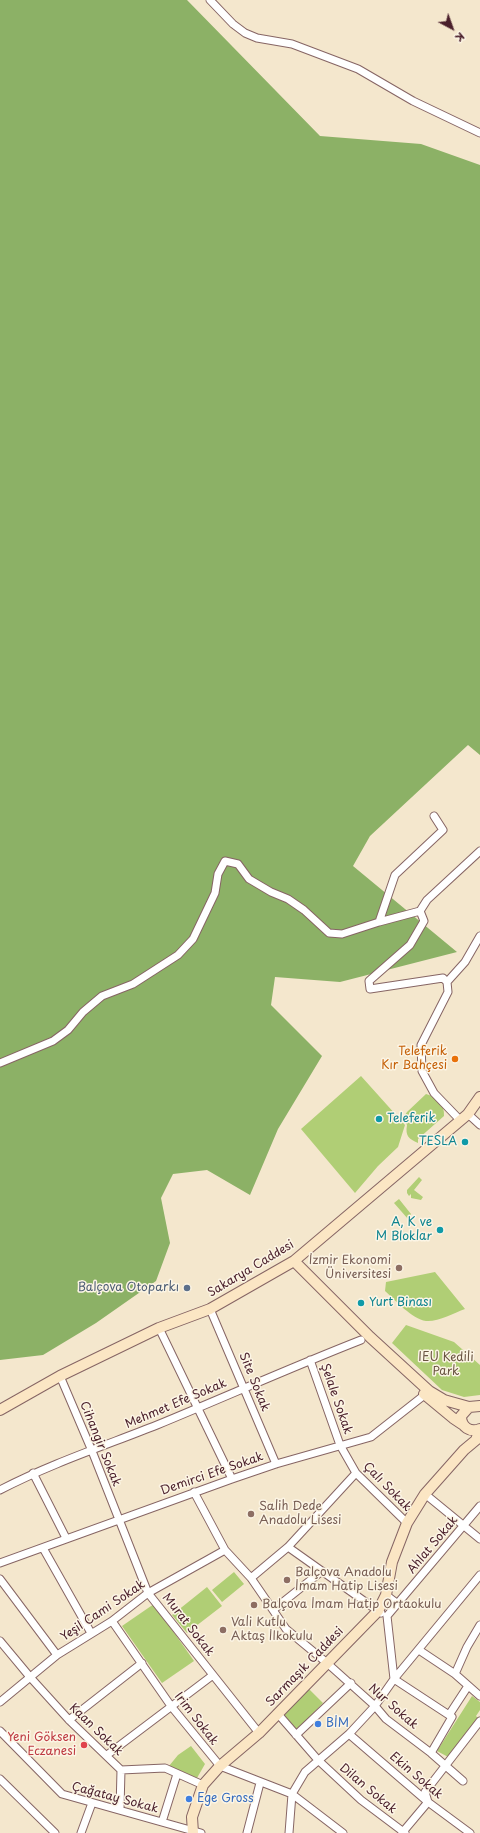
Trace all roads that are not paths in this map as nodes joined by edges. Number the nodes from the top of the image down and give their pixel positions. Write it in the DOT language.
graph roads {
  1 [pos="210,0"];
  2 [pos="480,133"];
  3 [pos="434,816"];
  4 [pos="480,851"];
  5 [pos="420,911"];
  6 [pos="378,922"];
  7 [pos="480,936"];
  8 [pos="447,982"];
  9 [pos="0,1063"];
  10 [pos="480,1098"];
  11 [pos="464,1117"];
  12 [pos="480,1125"];
  13 [pos="294,1261"];
  14 [pos="210,1309"];
  15 [pos="159,1328"];
  16 [pos="361,1340"];
  17 [pos="310,1360"];
  18 [pos="60,1376"];
  19 [pos="244,1387"];
  20 [pos="427,1393"];
  21 [pos="476,1407"];
  22 [pos="198,1408"];
  23 [pos="0,1410"];
  24 [pos="465,1427"];
  25 [pos="480,1429"];
  26 [pos="340,1445"];
  27 [pos="464,1450"];
  28 [pos="92,1451"];
  29 [pos="276,1464"];
  30 [pos="356,1472"];
  31 [pos="33,1473"];
  32 [pos="232,1479"];
  33 [pos="0,1490"];
  34 [pos="194,1492"];
  35 [pos="425,1494"];
  36 [pos="480,1506"];
  37 [pos="119,1520"];
  38 [pos="407,1523"];
  39 [pos="464,1525"];
  40 [pos="66,1538"];
  41 [pos="480,1539"];
  42 [pos="288,1547"];
  43 [pos="43,1548"];
  44 [pos="225,1550"];
  45 [pos="0,1563"];
  46 [pos="322,1571"];
  47 [pos="480,1575"];
  48 [pos="250,1578"];
  49 [pos="0,1579"];
  50 [pos="148,1593"];
  51 [pos="386,1596"];
  52 [pos="398,1604"];
  53 [pos="272,1610"];
  54 [pos="378,1611"];
  55 [pos="387,1616"];
  56 [pos="112,1621"];
  57 [pos="480,1625"];
  58 [pos="91,1633"];
  59 [pos="0,1641"];
  60 [pos="419,1650"];
  61 [pos="58,1656"];
  62 [pos="327,1662"];
  63 [pos="142,1663"];
  64 [pos="455,1674"];
  65 [pos="213,1675"];
  66 [pos="30,1677"];
  67 [pos="394,1679"];
  68 [pos="351,1684"];
  69 [pos="468,1686"];
  70 [pos="480,1695"];
  71 [pos="0,1702"];
  72 [pos="171,1706"];
  73 [pos="375,1706"];
  74 [pos="278,1714"];
  75 [pos="449,1715"];
  76 [pos="69,1720"];
  77 [pos="480,1721"];
  78 [pos="0,1731"];
  79 [pos="259,1732"];
  80 [pos="349,1734"];
  81 [pos="296,1735"];
  82 [pos="432,1753"];
  83 [pos="107,1755"];
  84 [pos="318,1760"];
  85 [pos="220,1766"];
  86 [pos="446,1766"];
  87 [pos="121,1770"];
  88 [pos="177,1774"];
  89 [pos="0,1779"];
  90 [pos="463,1781"];
  91 [pos="260,1783"];
  92 [pos="203,1785"];
  93 [pos="292,1794"];
  94 [pos="428,1802"];
  95 [pos="92,1803"];
  96 [pos="120,1810"];
  97 [pos="162,1822"];
  98 [pos="195,1832"];
  99 [pos="55,1833"];
  100 [pos="81,1833"];
  101 [pos="246,1833"];
  102 [pos="289,1833"];
  103 [pos="343,1833"];
  104 [pos="404,1833"];
  105 [pos="470,1833"];
  1 -- 2 [label="street"];
  3 -- 6 [label="street"];
  4 -- 5 [label="street"];
  5 -- 6 [label="street"];
  5 -- 8 [label="street"];
  6 -- 9 [label="street"];
  7 -- 8 [label="street"];
  8 -- 11 [label="street"];
  10 -- 11 [label="main road, Sakarya Caddesi"];
  11 -- 12 [label="street"];
  11 -- 13 [label="main road, Sakarya Caddesi"];
  13 -- 14 [label="main road, Sakarya Caddesi"];
  13 -- 20 [label="main road"];
  14 -- 15 [label="main road, Sakarya Caddesi"];
  14 -- 19 [label="street, Site Sokak"];
  15 -- 18 [label="main road, Sakarya Caddesi"];
  15 -- 22 [label="street"];
  16 -- 17 [label="street, Mehmet Efe Sokak"];
  17 -- 19 [label="street, Mehmet Efe Sokak"];
  17 -- 26 [label="street, Şelale Sokak"];
  18 -- 23 [label="main road, Sakarya Caddesi"];
  18 -- 28 [label="street, Cihangir Sokak"];
  19 -- 22 [label="street, Mehmet Efe Sokak"];
  19 -- 29 [label="street, Site Sokak"];
  20 -- 21 [label="main road"];
  20 -- 24 [label="main road"];
  20 -- 26 [label="street, Demirci Efe Sokak"];
  21 -- 24 [label="main road"];
  22 -- 28 [label="street, Mehmet Efe Sokak"];
  22 -- 32 [label="street"];
  24 -- 25 [label="main road"];
  24 -- 27 [label="main road"];
  25 -- 27 [label="main road, Sarmaşık Caddesi"];
  26 -- 29 [label="street, Demirci Efe Sokak"];
  26 -- 30 [label="street, Çalı Sokak"];
  27 -- 35 [label="main road, Sarmaşık Caddesi"];
  28 -- 31 [label="street, Mehmet Efe Sokak"];
  28 -- 37 [label="street, Cihangir Sokak"];
  29 -- 32 [label="street, Demirci Efe Sokak"];
  30 -- 38 [label="street, Çalı Sokak"];
  30 -- 42 [label="street"];
  31 -- 33 [label="street, Mehmet Efe Sokak"];
  31 -- 40 [label="street"];
  32 -- 34 [label="street, Demirci Efe Sokak"];
  34 -- 37 [label="street, Demirci Efe Sokak"];
  34 -- 44 [label="street, Nur Sokak"];
  35 -- 38 [label="main road, Sarmaşık Caddesi"];
  35 -- 39 [label="street, Çalı Sokak"];
  36 -- 39 [label="street, Ahlat Sokak"];
  37 -- 40 [label="street, Demirci Efe Sokak"];
  37 -- 50 [label="street, Murat Sokak"];
  38 -- 51 [label="main road, Sarmaşık Caddesi"];
  39 -- 41 [label="street, Çalı Sokak"];
  39 -- 52 [label="street, Ahlat Sokak"];
  40 -- 43 [label="street, Demirci Efe Sokak"];
  42 -- 46 [label="street"];
  42 -- 48 [label="street"];
  43 -- 45 [label="street, Demirci Efe Sokak"];
  43 -- 58 [label="street"];
  44 -- 48 [label="street, Nur Sokak"];
  44 -- 50 [label="street, Yeşil Cami Sokak"];
  46 -- 53 [label="street"];
  46 -- 54 [label="street"];
  47 -- 60 [label="street"];
  48 -- 53 [label="street, Nur Sokak"];
  49 -- 61 [label="street"];
  50 -- 56 [label="street, Yeşil Cami Sokak"];
  50 -- 65 [label="street, Murat Sokak"];
  51 -- 52 [label="street"];
  51 -- 54 [label="main road, Sarmaşık Caddesi"];
  52 -- 55 [label="street, Ahlat Sokak"];
  53 -- 62 [label="street, Nur Sokak"];
  54 -- 55 [label="street"];
  54 -- 62 [label="main road, Sarmaşık Caddesi"];
  55 -- 67 [label="street"];
  56 -- 58 [label="street, Yeşil Cami Sokak"];
  56 -- 63 [label="street, Irim Sokak"];
  57 -- 64 [label="street"];
  58 -- 61 [label="street, Yeşil Cami Sokak"];
  59 -- 66 [label="street, Kaan Sokak"];
  60 -- 64 [label="street"];
  60 -- 67 [label="street"];
  61 -- 66 [label="street, Yeşil Cami Sokak"];
  62 -- 68 [label="street, Nur Sokak"];
  62 -- 74 [label="main road, Sarmaşık Caddesi"];
  63 -- 72 [label="street, Irim Sokak"];
  63 -- 76 [label="street"];
  64 -- 69 [label="street"];
  65 -- 72 [label="street"];
  65 -- 79 [label="street, Murat Sokak"];
  66 -- 71 [label="street, Yeşil Cami Sokak"];
  66 -- 76 [label="street, Kaan Sokak"];
  67 -- 73 [label="street"];
  67 -- 75 [label="street"];
  68 -- 73 [label="street, Nur Sokak"];
  68 -- 81 [label="street"];
  69 -- 70 [label="street"];
  69 -- 75 [label="street"];
  72 -- 83 [label="street"];
  72 -- 85 [label="street, Irim Sokak"];
  73 -- 80 [label="street"];
  73 -- 82 [label="street, Nur Sokak"];
  74 -- 79 [label="main road, Sarmaşık Caddesi"];
  74 -- 81 [label="street"];
  75 -- 82 [label="street"];
  76 -- 83 [label="street, Kaan Sokak"];
  77 -- 86 [label="street"];
  78 -- 95 [label="street, Çağatay Sokak"];
  79 -- 85 [label="main road, Sarmaşık Caddesi"];
  80 -- 84 [label="street"];
  80 -- 94 [label="street, Ekin Sokak"];
  81 -- 84 [label="street"];
  82 -- 86 [label="street, Nur Sokak"];
  83 -- 87 [label="street, Kaan Sokak"];
  84 -- 93 [label="street"];
  84 -- 104 [label="street, Dilan Sokak"];
  85 -- 91 [label="street, Irim Sokak"];
  85 -- 92 [label="main road, Sarmaşık Caddesi"];
  86 -- 90 [label="street, Nur Sokak"];
  86 -- 94 [label="street"];
  87 -- 88 [label="street, Kaan Sokak"];
  87 -- 96 [label="street"];
  88 -- 92 [label="street, Kaan Sokak"];
  88 -- 97 [label="street"];
  89 -- 99 [label="street"];
  91 -- 93 [label="street, Irim Sokak"];
  91 -- 101 [label="street"];
  92 -- 98 [label="main road, Sarmaşık Caddesi"];
  93 -- 102 [label="street"];
  93 -- 103 [label="street, Irim Sokak"];
  94 -- 104 [label="street"];
  94 -- 105 [label="street, Ekin Sokak"];
  95 -- 96 [label="street, Çağatay Sokak"];
  95 -- 100 [label="street"];
  96 -- 97 [label="street, Çağatay Sokak"];
  97 -- 98 [label="street, Çağatay Sokak"];
}
